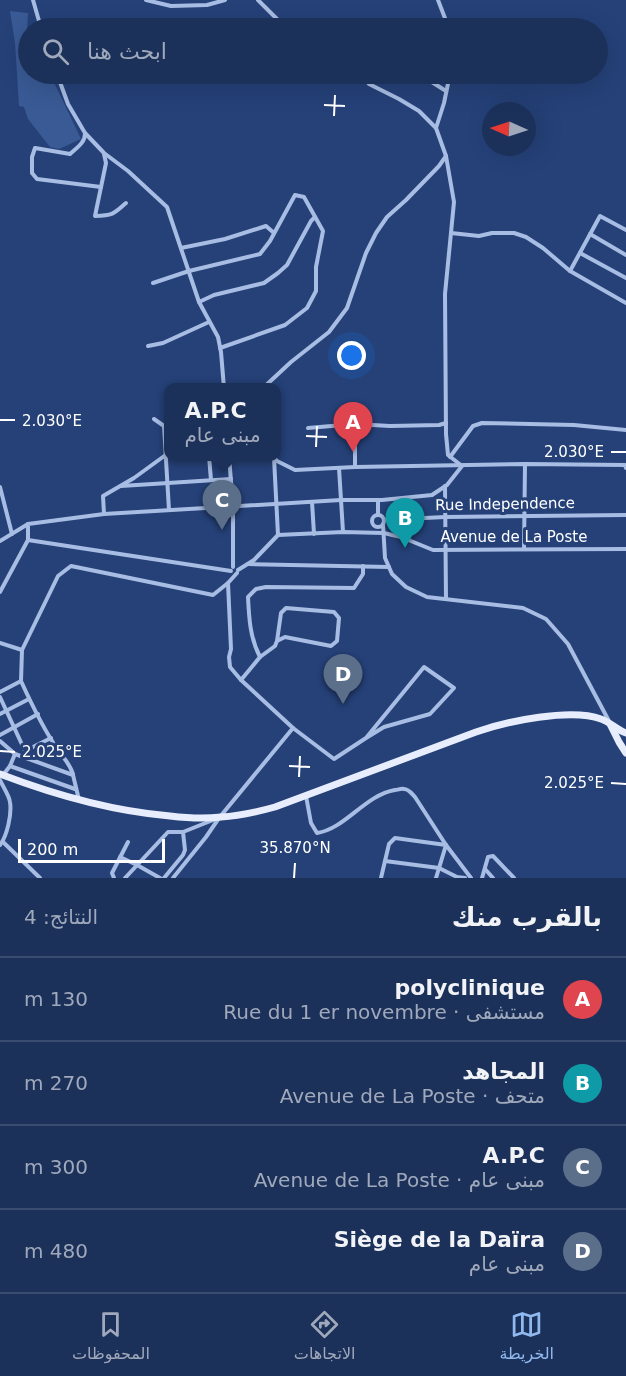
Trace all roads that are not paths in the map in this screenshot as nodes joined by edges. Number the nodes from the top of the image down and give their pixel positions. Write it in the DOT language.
graph roads {
  1 [pos="33,0"];
  2 [pos="146,0"];
  3 [pos="225,0"];
  4 [pos="258,0"];
  5 [pos="438,0"];
  6 [pos="38,18"];
  7 [pos="276,18"];
  8 [pos="444,18"];
  9 [pos="61,84"];
  10 [pos="369,84"];
  11 [pos="435,84"];
  12 [pos="448,84"];
  13 [pos="447,91"];
  14 [pos="436,128"];
  15 [pos="85,133"];
  16 [pos="104,153"];
  17 [pos="446,156"];
  18 [pos="101,187"];
  19 [pos="126,203"];
  20 [pos="315,217"];
  21 [pos="626,230"];
  22 [pos="274,233"];
  23 [pos="451,233"];
  24 [pos="590,234"];
  25 [pos="181,248"];
  26 [pos="580,253"];
  27 [pos="626,255"];
  28 [pos="189,271"];
  29 [pos="570,271"];
  30 [pos="626,278"];
  31 [pos="153,284"];
  32 [pos="199,302"];
  33 [pos="626,303"];
  34 [pos="209,322"];
  35 [pos="148,346"];
  36 [pos="220,348"];
  37 [pos="224,383"];
  38 [pos="267,383"];
  39 [pos="154,419"];
  40 [pos="446,423"];
  41 [pos="355,424"];
  42 [pos="164,426"];
  43 [pos="308,428"];
  44 [pos="626,430"];
  45 [pos="164,456"];
  46 [pos="450,457"];
  47 [pos="167,461"];
  48 [pos="209,461"];
  49 [pos="230,461"];
  50 [pos="273,461"];
  51 [pos="278,461"];
  52 [pos="525,464"];
  53 [pos="462,466"];
  54 [pos="625,466"];
  55 [pos="355,467"];
  56 [pos="339,468"];
  57 [pos="231,479"];
  58 [pos="211,480"];
  59 [pos="167,482"];
  60 [pos="121,486"];
  61 [pos="445,486"];
  62 [pos="0,487"];
  63 [pos="341,500"];
  64 [pos="378,500"];
  65 [pos="312,502"];
  66 [pos="276,505"];
  67 [pos="233,507"];
  68 [pos="169,510"];
  69 [pos="104,514"];
  70 [pos="378,515"];
  71 [pos="524,515"];
  72 [pos="626,515"];
  73 [pos="445,517"];
  74 [pos="384,522"];
  75 [pos="28,524"];
  76 [pos="343,532"];
  77 [pos="384,533"];
  78 [pos="12,534"];
  79 [pos="314,534"];
  80 [pos="278,535"];
  81 [pos="28,540"];
  82 [pos="0,541"];
  83 [pos="524,549"];
  84 [pos="626,549"];
  85 [pos="445,550"];
  86 [pos="248,564"];
  87 [pos="363,566"];
  88 [pos="389,567"];
  89 [pos="235,570"];
  90 [pos="228,583"];
  91 [pos="0,592"];
  92 [pos="446,599"];
  93 [pos="277,641"];
  94 [pos="0,643"];
  95 [pos="22,650"];
  96 [pos="260,657"];
  97 [pos="241,680"];
  98 [pos="21,681"];
  99 [pos="0,692"];
  100 [pos="0,698"];
  101 [pos="30,699"];
  102 [pos="6,711"];
  103 [pos="0,714"];
  104 [pos="38,714"];
  105 [pos="611,726"];
  106 [pos="14,727"];
  107 [pos="293,728"];
  108 [pos="626,733"];
  109 [pos="0,735"];
  110 [pos="51,738"];
  111 [pos="366,738"];
  112 [pos="0,741"];
  113 [pos="626,753"];
  114 [pos="15,754"];
  115 [pos="10,766"];
  116 [pos="73,775"];
  117 [pos="1,776"];
  118 [pos="76,789"];
  119 [pos="306,796"];
  120 [pos="79,800"];
  121 [pos="219,818"];
  122 [pos="183,832"];
  123 [pos="128,842"];
  124 [pos="1,843"];
  125 [pos="446,845"];
  126 [pos="120,857"];
  127 [pos="385,861"];
  128 [pos="137,864"];
  129 [pos="439,868"];
  130 [pos="485,869"];
  131 [pos="40,878"];
  132 [pos="114,878"];
  133 [pos="125,878"];
  134 [pos="162,878"];
  135 [pos="172,878"];
  136 [pos="381,878"];
  137 [pos="436,878"];
  138 [pos="465,878"];
  139 [pos="471,878"];
  140 [pos="482,878"];
  141 [pos="494,878"];
  142 [pos="514,878"];
  1 -- 6 [label="street"];
  2 -- 3 [label="street"];
  4 -- 7 [label="street"];
  5 -- 8 [label="street"];
  9 -- 15 [label="street"];
  10 -- 14 [label="street"];
  11 -- 13 [label="street"];
  12 -- 13 [label="street"];
  13 -- 14 [label="street"];
  14 -- 17 [label="street"];
  15 -- 16 [label="street"];
  15 -- 18 [label="street"];
  16 -- 18 [label="street"];
  16 -- 25 [label="street"];
  17 -- 23 [label="street"];
  17 -- 38 [label="street"];
  18 -- 19 [label="street"];
  20 -- 22 [label="street"];
  20 -- 32 [label="street"];
  20 -- 36 [label="street"];
  21 -- 24 [label="street"];
  22 -- 25 [label="street"];
  22 -- 28 [label="street"];
  23 -- 29 [label="street"];
  23 -- 40 [label="street"];
  24 -- 26 [label="street"];
  24 -- 27 [label="street"];
  25 -- 28 [label="street"];
  26 -- 29 [label="street"];
  26 -- 30 [label="street"];
  28 -- 31 [label="street"];
  28 -- 32 [label="street"];
  29 -- 33 [label="street"];
  32 -- 34 [label="street"];
  34 -- 35 [label="street"];
  34 -- 36 [label="street"];
  36 -- 37 [label="street"];
  39 -- 42 [label="street"];
  40 -- 41 [label="street"];
  40 -- 46 [label="street"];
  41 -- 43 [label="street"];
  41 -- 55 [label="street"];
  44 -- 46 [label="street"];
  45 -- 60 [label="street"];
  46 -- 53 [label="street"];
  47 -- 59 [label="street"];
  48 -- 58 [label="street"];
  49 -- 57 [label="street"];
  50 -- 66 [label="street"];
  51 -- 56 [label="street"];
  52 -- 53 [label="street"];
  52 -- 54 [label="street"];
  52 -- 71 [label="street"];
  53 -- 55 [label="street"];
  53 -- 61 [label="street"];
  55 -- 56 [label="street"];
  56 -- 63 [label="street"];
  57 -- 58 [label="street"];
  57 -- 67 [label="street"];
  58 -- 59 [label="street"];
  59 -- 60 [label="street"];
  59 -- 68 [label="street"];
  60 -- 69 [label="street"];
  61 -- 64 [label="street"];
  61 -- 73 [label="street"];
  62 -- 78 [label="street"];
  63 -- 64 [label="street"];
  63 -- 65 [label="street"];
  63 -- 76 [label="street"];
  64 -- 70 [label="street"];
  65 -- 66 [label="street"];
  65 -- 79 [label="street"];
  66 -- 67 [label="street"];
  66 -- 80 [label="street"];
  67 -- 68 [label="street"];
  67 -- 89 [label="street"];
  68 -- 69 [label="street"];
  69 -- 75 [label="street"];
  70 -- 74 [label="street"];
  70 -- 74 [label="street"];
  71 -- 72 [label="street, Rue Independence"];
  71 -- 73 [label="street, Rue Independence"];
  71 -- 83 [label="street"];
  73 -- 74 [label="street, Rue Independence"];
  73 -- 85 [label="street"];
  74 -- 77 [label="street"];
  75 -- 78 [label="street"];
  75 -- 81 [label="street"];
  76 -- 77 [label="street, Avenue de La Poste"];
  76 -- 79 [label="street, Avenue de La Poste"];
  77 -- 85 [label="street, Avenue de La Poste"];
  77 -- 88 [label="street"];
  78 -- 82 [label="street"];
  79 -- 80 [label="street, Avenue de La Poste"];
  80 -- 86 [label="street"];
  81 -- 89 [label="street"];
  81 -- 91 [label="street"];
  83 -- 84 [label="street, Avenue de La Poste"];
  83 -- 85 [label="street, Avenue de La Poste"];
  85 -- 92 [label="street"];
  86 -- 87 [label="street"];
  86 -- 89 [label="street"];
  87 -- 88 [label="street"];
  87 -- 96 [label="street"];
  88 -- 92 [label="street"];
  89 -- 90 [label="street"];
  90 -- 95 [label="street"];
  90 -- 97 [label="street"];
  92 -- 105 [label="street"];
  93 -- 93 [label="street"];
  93 -- 96 [label="street"];
  94 -- 95 [label="street"];
  95 -- 98 [label="street"];
  96 -- 97 [label="street"];
  97 -- 107 [label="street"];
  98 -- 99 [label="street"];
  98 -- 101 [label="street"];
  100 -- 102 [label="street"];
  101 -- 102 [label="street"];
  101 -- 104 [label="street"];
  102 -- 103 [label="street"];
  102 -- 106 [label="street"];
  104 -- 106 [label="street"];
  104 -- 110 [label="street"];
  105 -- 108 [label="main road"];
  105 -- 113 [label="main road"];
  105 -- 119 [label="main road"];
  106 -- 109 [label="street"];
  106 -- 110 [label="street"];
  107 -- 111 [label="street"];
  107 -- 121 [label="street"];
  110 -- 116 [label="street"];
  111 -- 111 [label="street"];
  112 -- 114 [label="street"];
  114 -- 115 [label="street"];
  114 -- 116 [label="street"];
  115 -- 117 [label="street"];
  115 -- 118 [label="street"];
  116 -- 118 [label="street"];
  117 -- 120 [label="main road"];
  117 -- 124 [label="street"];
  118 -- 120 [label="street"];
  119 -- 121 [label="main road"];
  119 -- 125 [label="street"];
  120 -- 121 [label="main road"];
  121 -- 122 [label="street"];
  121 -- 135 [label="street"];
  122 -- 128 [label="street"];
  122 -- 134 [label="street"];
  123 -- 126 [label="street"];
  124 -- 131 [label="street"];
  125 -- 127 [label="street"];
  125 -- 129 [label="street"];
  125 -- 139 [label="street"];
  126 -- 128 [label="street"];
  126 -- 132 [label="street"];
  127 -- 129 [label="street"];
  127 -- 136 [label="street"];
  128 -- 133 [label="street"];
  128 -- 134 [label="street"];
  129 -- 137 [label="street"];
  129 -- 138 [label="street"];
  130 -- 140 [label="street"];
  130 -- 141 [label="street"];
  130 -- 142 [label="street"];
}
